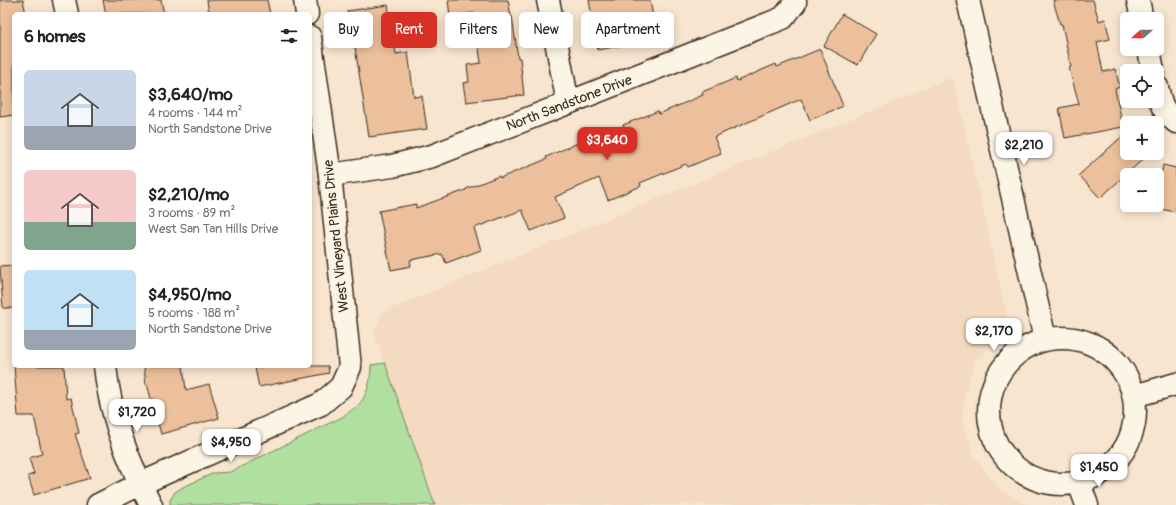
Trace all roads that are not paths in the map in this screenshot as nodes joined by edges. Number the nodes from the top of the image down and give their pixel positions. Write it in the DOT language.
graph roads {
  1 [pos="64,0"];
  2 [pos="304,0"];
  3 [pos="548,0"];
  4 [pos="968,0"];
  5 [pos="1138,0"];
  6 [pos="795,1"];
  7 [pos="67,12"];
  8 [pos="307,12"];
  9 [pos="1141,12"];
  10 [pos="312,51"];
  11 [pos="568,103"];
  12 [pos="1164,108"];
  13 [pos="1171,118"];
  14 [pos="330,175"];
  15 [pos="1045,339"];
  16 [pos="105,368"];
  17 [pos="1176,384"];
  18 [pos="1134,396"];
  19 [pos="1079,483"];
  20 [pos="140,484"];
  21 [pos="98,505"];
  22 [pos="151,505"];
  23 [pos="1087,505"];
  1 -- 7 [label="street"];
  2 -- 8 [label="street"];
  3 -- 11 [label="street"];
  4 -- 15 [label="street"];
  5 -- 9 [label="street"];
  6 -- 11 [label="street, North Sandstone Drive"];
  10 -- 14 [label="street, West Vineyard Plains Drive"];
  11 -- 14 [label="street, North Sandstone Drive"];
  12 -- 13 [label="street"];
  14 -- 20 [label="street, West Vineyard Plains Drive"];
  15 -- 18 [label="street"];
  15 -- 19 [label="street"];
  16 -- 20 [label="street"];
  17 -- 18 [label="street"];
  18 -- 19 [label="street"];
  19 -- 23 [label="street"];
  20 -- 21 [label="street"];
  20 -- 22 [label="street"];
}
